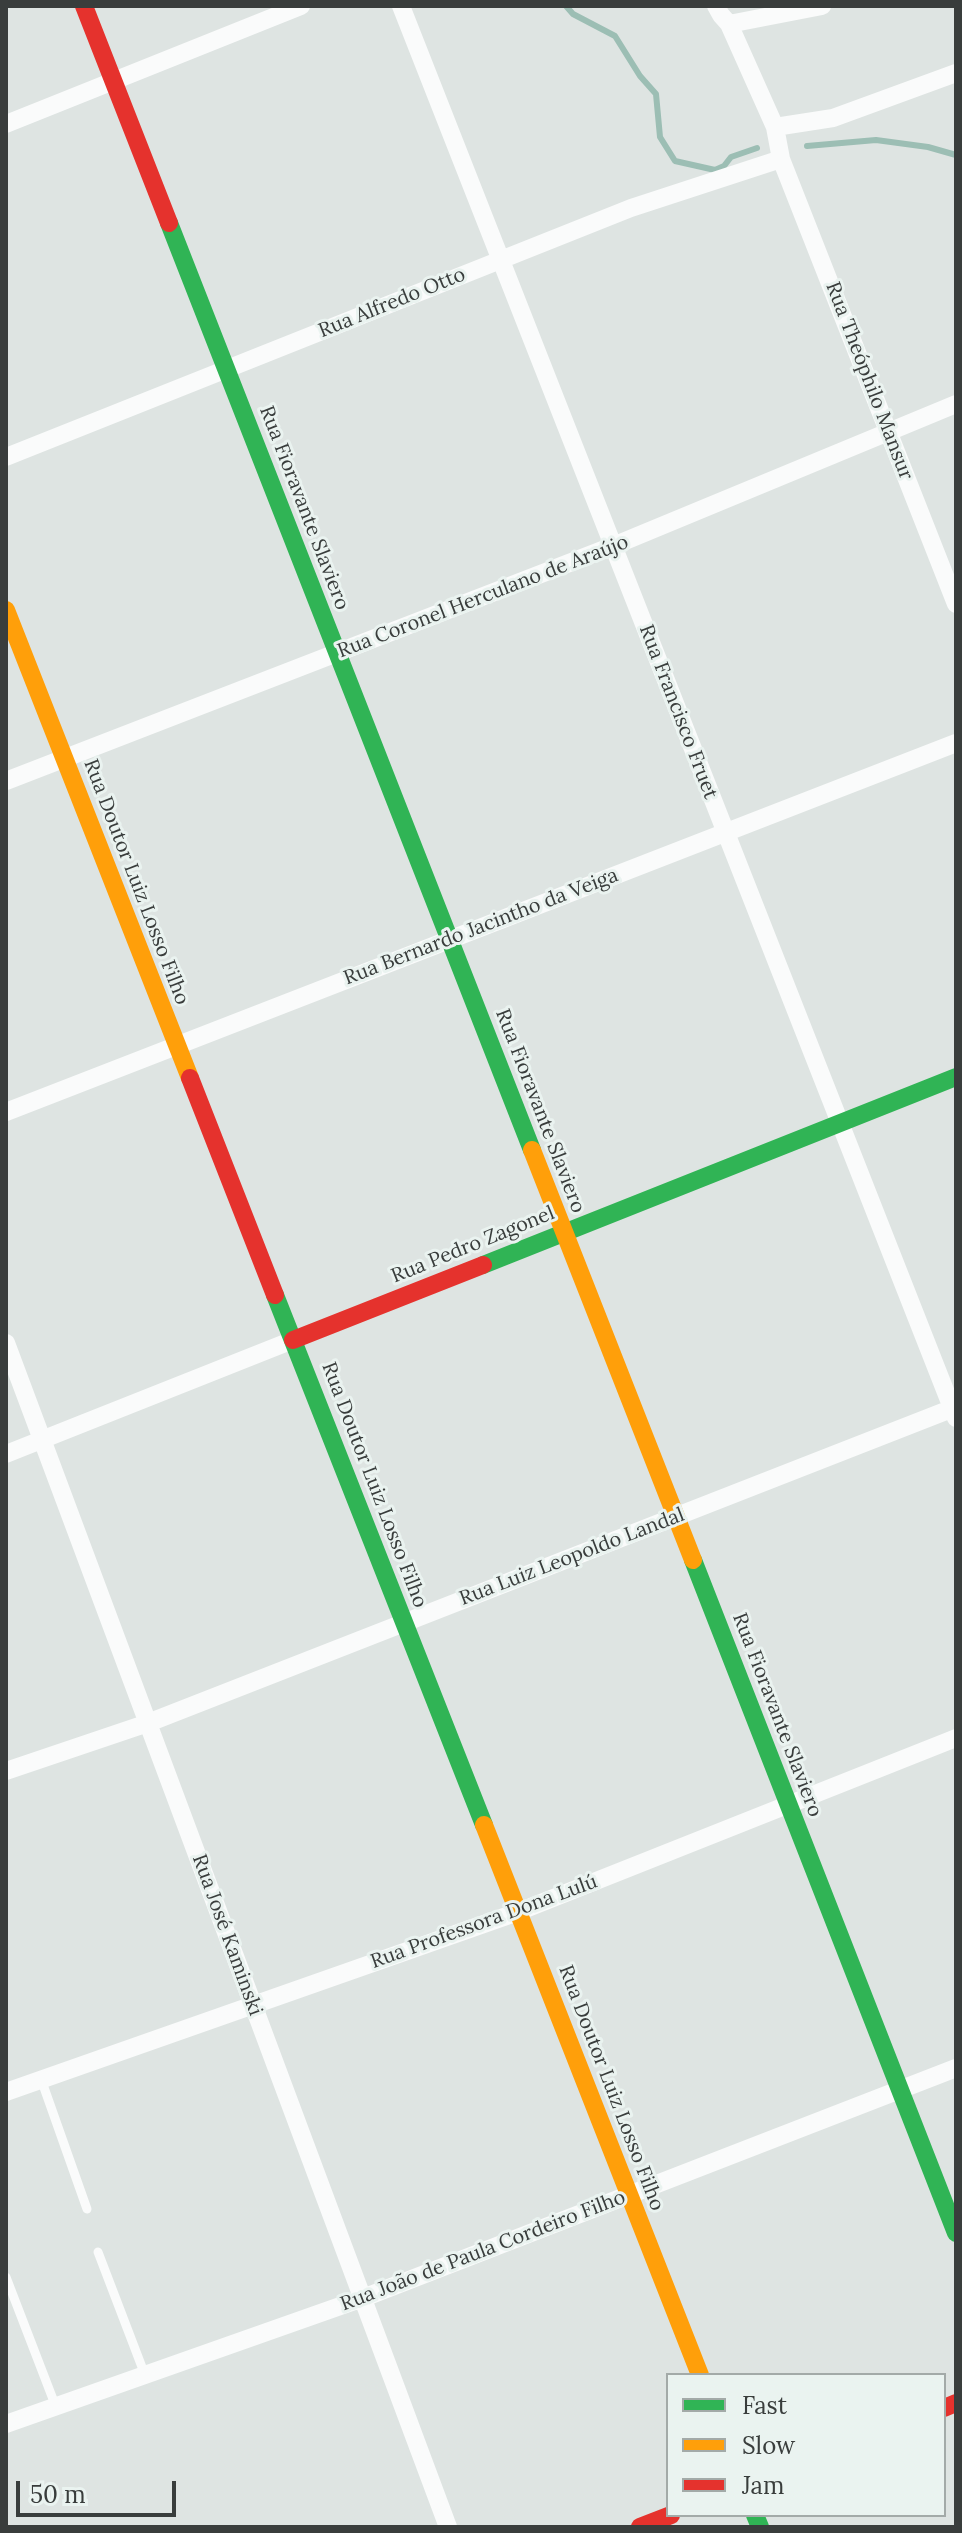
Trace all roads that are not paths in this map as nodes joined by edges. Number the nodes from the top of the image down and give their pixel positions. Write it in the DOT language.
graph roads {
  1 [pos="84,6"];
  2 [pos="301,6"];
  3 [pos="401,6"];
  4 [pos="716,6"];
  5 [pos="822,6"];
  6 [pos="729,24"];
  7 [pos="956,73"];
  8 [pos="113,81"];
  9 [pos="6,124"];
  10 [pos="778,143"];
  11 [pos="501,260"];
  12 [pos="226,369"];
  13 [pos="956,404"];
  14 [pos="888,432"];
  15 [pos="6,457"];
  16 [pos="613,546"];
  17 [pos="956,604"];
  18 [pos="6,610"];
  19 [pos="337,653"];
  20 [pos="956,743"];
  21 [pos="64,758"];
  22 [pos="6,781"];
  23 [pos="725,832"];
  24 [pos="449,939"];
  25 [pos="177,1045"];
  26 [pos="956,1077"];
  27 [pos="6,1112"];
  28 [pos="840,1123"];
  29 [pos="564,1233"];
  30 [pos="293,1340"];
  31 [pos="6,1343"];
  32 [pos="955,1411"];
  33 [pos="42,1440"];
  34 [pos="6,1454"];
  35 [pos="675,1517"];
  36 [pos="404,1623"];
  37 [pos="148,1723"];
  38 [pos="956,1738"];
  39 [pos="6,1771"];
  40 [pos="788,1805"];
  41 [pos="518,1912"];
  42 [pos="253,2005"];
  43 [pos="956,2068"];
  44 [pos="41,2079"];
  45 [pos="900,2090"];
  46 [pos="6,2092"];
  47 [pos="629,2195"];
  48 [pos="87,2209"];
  49 [pos="956,2233"];
  50 [pos="98,2252"];
  51 [pos="6,2277"];
  52 [pos="363,2298"];
  53 [pos="699,2373"];
  54 [pos="145,2375"];
  55 [pos="56,2407"];
  56 [pos="6,2424"];
  57 [pos="666,2517"];
  58 [pos="448,2527"];
  59 [pos="640,2527"];
  1 -- 8 [label="street, Rua Fioravante Slaviero"];
  2 -- 8 [label="street"];
  3 -- 11 [label="street, Rua Francisco Fruet"];
  4 -- 6 [label="street, Rua Theóphilo Mansur"];
  5 -- 6 [label="street"];
  6 -- 10 [label="street, Rua Theóphilo Mansur"];
  7 -- 10 [label="street, Rua Alfredo Otto"];
  8 -- 9 [label="street"];
  8 -- 12 [label="street, Rua Fioravante Slaviero"];
  10 -- 11 [label="street, Rua Alfredo Otto"];
  10 -- 14 [label="street, Rua Theóphilo Mansur"];
  11 -- 12 [label="street, Rua Alfredo Otto"];
  11 -- 16 [label="street, Rua Francisco Fruet"];
  12 -- 15 [label="street, Rua Alfredo Otto"];
  12 -- 19 [label="street, Rua Fioravante Slaviero"];
  13 -- 14 [label="street, Rua Coronel Herculano de Araújo"];
  14 -- 16 [label="street, Rua Coronel Herculano de Araújo"];
  14 -- 17 [label="street, Rua Theóphilo Mansur"];
  16 -- 19 [label="street, Rua Coronel Herculano de Araújo"];
  16 -- 23 [label="street, Rua Francisco Fruet"];
  18 -- 21 [label="street, Rua Doutor Luiz Losso Filho"];
  19 -- 21 [label="street, Rua Coronel Herculano de Araújo"];
  19 -- 24 [label="street, Rua Fioravante Slaviero"];
  20 -- 23 [label="street, Rua Bernardo Jacintho da Veiga"];
  21 -- 22 [label="street, Rua Coronel Herculano de Araújo"];
  21 -- 25 [label="street, Rua Doutor Luiz Losso Filho"];
  23 -- 24 [label="street, Rua Bernardo Jacintho da Veiga"];
  23 -- 28 [label="street, Rua Francisco Fruet"];
  24 -- 25 [label="street, Rua Bernardo Jacintho da Veiga"];
  24 -- 29 [label="street, Rua Fioravante Slaviero"];
  25 -- 27 [label="street, Rua Bernardo Jacintho da Veiga"];
  25 -- 30 [label="street, Rua Doutor Luiz Losso Filho"];
  26 -- 28 [label="street, Rua Pedro Zagonel"];
  28 -- 29 [label="street, Rua Pedro Zagonel"];
  28 -- 32 [label="street, Rua Francisco Fruet"];
  29 -- 30 [label="street, Rua Pedro Zagonel"];
  29 -- 35 [label="street, Rua Fioravante Slaviero"];
  30 -- 33 [label="street, Rua Pedro Zagonel"];
  30 -- 36 [label="street, Rua Doutor Luiz Losso Filho"];
  31 -- 33 [label="street, Rua José Kaminski"];
  32 -- 35 [label="street, Rua Luiz Leopoldo Landal"];
  33 -- 34 [label="street, Rua Pedro Zagonel"];
  33 -- 37 [label="street, Rua José Kaminski"];
  35 -- 36 [label="street, Rua Luiz Leopoldo Landal"];
  35 -- 40 [label="street, Rua Fioravante Slaviero"];
  36 -- 37 [label="street, Rua Luiz Leopoldo Landal"];
  36 -- 41 [label="street, Rua Doutor Luiz Losso Filho"];
  37 -- 39 [label="street, Rua Luiz Leopoldo Landal"];
  37 -- 42 [label="street, Rua José Kaminski"];
  38 -- 40 [label="street, Rua Professora Dona Lulú"];
  40 -- 41 [label="street, Rua Professora Dona Lulú"];
  40 -- 45 [label="street, Rua Fioravante Slaviero"];
  41 -- 42 [label="street, Rua Professora Dona Lulú"];
  41 -- 47 [label="street, Rua Doutor Luiz Losso Filho"];
  42 -- 44 [label="street, Rua Professora Dona Lulú"];
  42 -- 52 [label="street, Rua José Kaminski"];
  43 -- 45 [label="street, Rua João de Paula Cordeiro Filho"];
  44 -- 46 [label="street, Rua Professora Dona Lulú"];
  44 -- 48 [label="lane"];
  45 -- 47 [label="street, Rua João de Paula Cordeiro Filho"];
  45 -- 49 [label="street, Rua Fioravante Slaviero"];
  47 -- 52 [label="street, Rua João de Paula Cordeiro Filho"];
  47 -- 53 [label="street, Rua Doutor Luiz Losso Filho"];
  50 -- 54 [label="lane"];
  51 -- 55 [label="lane"];
  52 -- 54 [label="street, Rua João de Paula Cordeiro Filho"];
  52 -- 58 [label="street, Rua José Kaminski"];
  54 -- 55 [label="street, Rua João de Paula Cordeiro Filho"];
  55 -- 56 [label="street, Rua João de Paula Cordeiro Filho"];
  57 -- 59 [label="street"];
}
